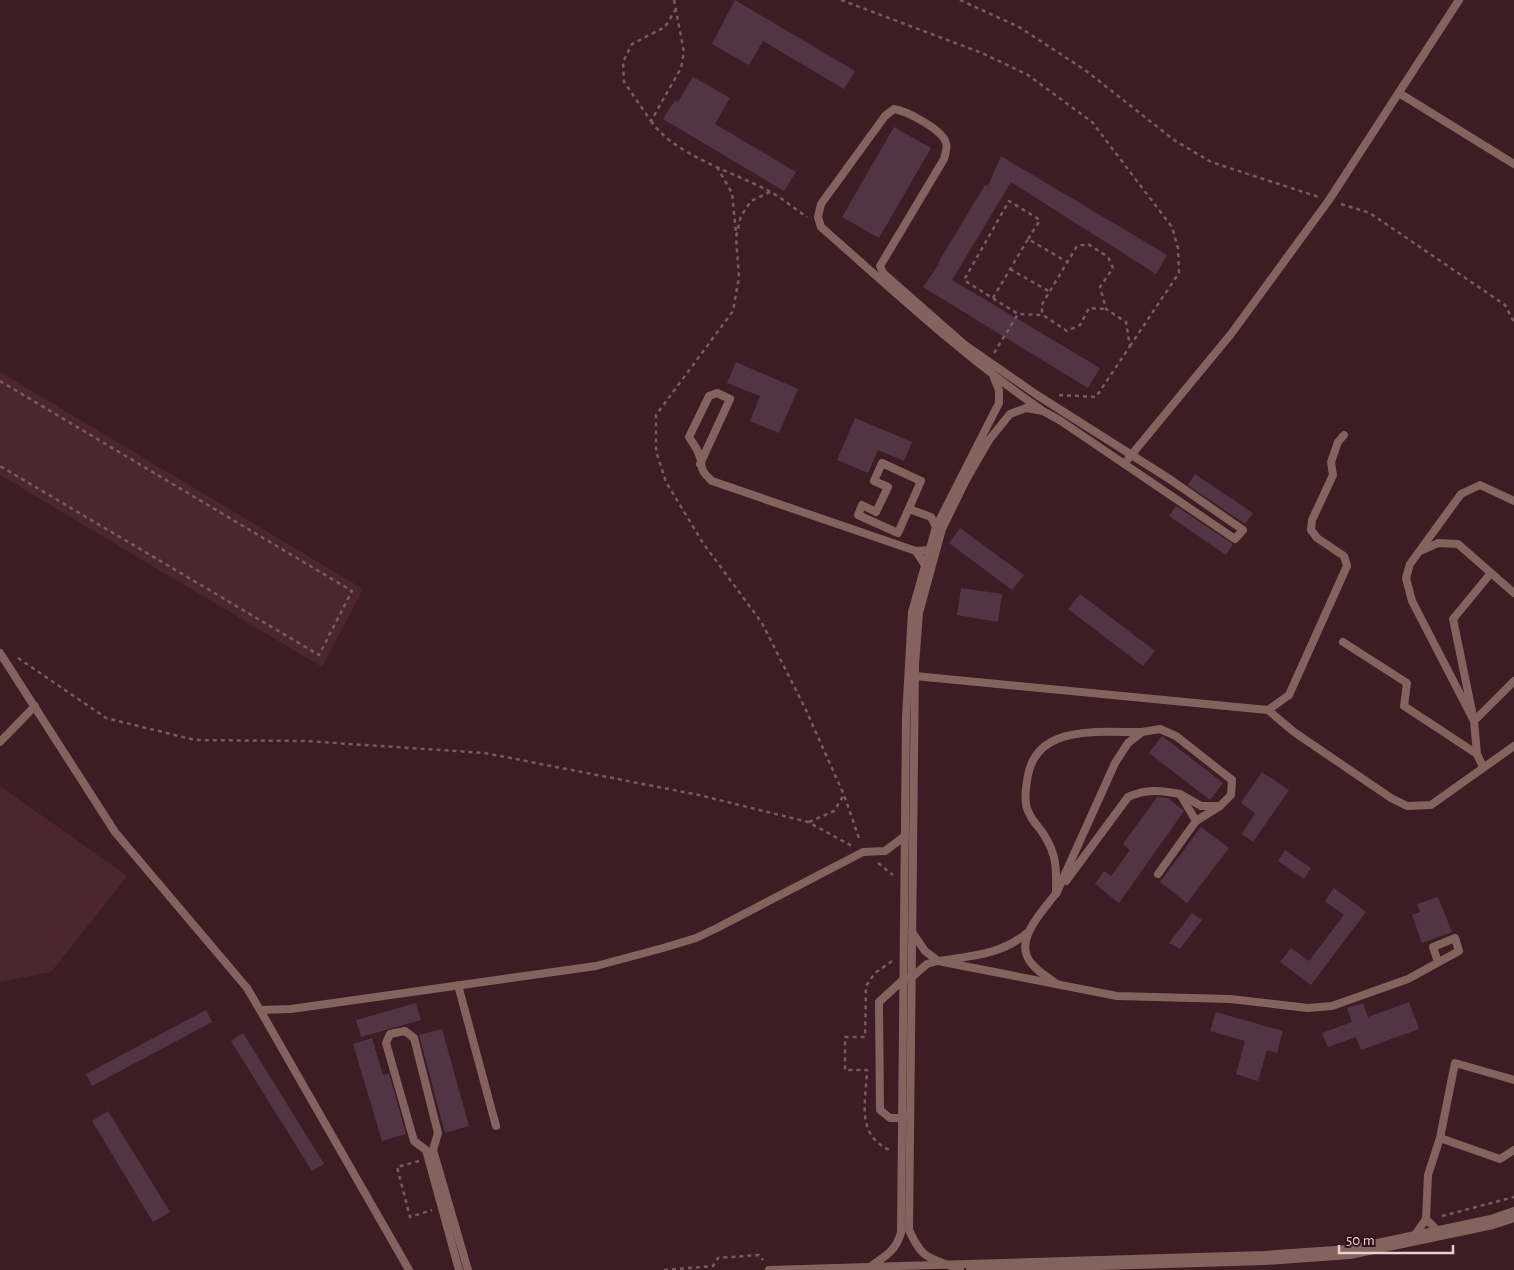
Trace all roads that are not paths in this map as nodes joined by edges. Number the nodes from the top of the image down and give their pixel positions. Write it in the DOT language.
graph roads {
  1 [pos="1459,0"];
  2 [pos="1399,93"];
  3 [pos="1514,164"];
  4 [pos="994,377"];
  5 [pos="1043,410"];
  6 [pos="1344,435"];
  7 [pos="1128,459"];
  8 [pos="700,464"];
  9 [pos="1514,500"];
  10 [pos="909,508"];
  11 [pos="942,513"];
  12 [pos="931,517"];
  13 [pos="936,527"];
  14 [pos="929,550"];
  15 [pos="1421,551"];
  16 [pos="916,552"];
  17 [pos="925,565"];
  18 [pos="1491,573"];
  19 [pos="1514,592"];
  20 [pos="1343,642"];
  21 [pos="0,652"];
  22 [pos="915,676"];
  23 [pos="1514,681"];
  24 [pos="35,706"];
  25 [pos="1268,710"];
  26 [pos="1474,721"];
  27 [pos="1142,732"];
  28 [pos="0,742"];
  29 [pos="1514,746"];
  30 [pos="1478,754"];
  31 [pos="1484,767"];
  32 [pos="1180,794"];
  33 [pos="1220,806"];
  34 [pos="1196,821"];
  35 [pos="905,836"];
  36 [pos="1158,874"];
  37 [pos="1056,894"];
  38 [pos="912,930"];
  39 [pos="1027,933"];
  40 [pos="938,961"];
  41 [pos="1438,962"];
  42 [pos="908,979"];
  43 [pos="458,985"];
  44 [pos="1059,985"];
  45 [pos="260,1010"];
  46 [pos="1514,1080"];
  47 [pos="910,1108"];
  48 [pos="902,1118"];
  49 [pos="496,1126"];
  50 [pos="1440,1138"];
  51 [pos="1514,1150"];
  52 [pos="1514,1211"];
  53 [pos="1514,1218"];
  54 [pos="1426,1220"];
  55 [pos="1437,1230"];
  56 [pos="1415,1235"];
  57 [pos="948,1264"];
  58 [pos="868,1268"];
  59 [pos="410,1270"];
  60 [pos="459,1270"];
  61 [pos="468,1270"];
  62 [pos="769,1270"];
  63 [pos="960,1270"];
  64 [pos="970,1270"];
  1 -- 2 [label="lane"];
  2 -- 3 [label="lane"];
  2 -- 7 [label="lane"];
  4 -- 5 [label="lane"];
  4 -- 7 [label="lane"];
  4 -- 11 [label="lane"];
  5 -- 7 [label="lane"];
  5 -- 22 [label="lane"];
  6 -- 25 [label="lane"];
  7 -- 7 [label="lane"];
  8 -- 8 [label="lane"];
  8 -- 16 [label="lane"];
  9 -- 15 [label="lane"];
  10 -- 10 [label="lane"];
  10 -- 12 [label="lane"];
  11 -- 12 [label="lane"];
  11 -- 13 [label="lane"];
  12 -- 13 [label="lane"];
  13 -- 14 [label="lane"];
  14 -- 16 [label="lane"];
  14 -- 17 [label="lane"];
  15 -- 18 [label="lane"];
  15 -- 26 [label="lane"];
  16 -- 17 [label="lane"];
  17 -- 35 [label="lane"];
  18 -- 19 [label="lane"];
  18 -- 26 [label="lane"];
  20 -- 30 [label="lane"];
  21 -- 24 [label="lane"];
  22 -- 25 [label="lane"];
  22 -- 38 [label="lane"];
  23 -- 26 [label="lane"];
  24 -- 28 [label="lane"];
  24 -- 45 [label="lane"];
  25 -- 31 [label="lane"];
  26 -- 30 [label="lane"];
  27 -- 33 [label="lane"];
  27 -- 37 [label="lane"];
  27 -- 37 [label="lane"];
  29 -- 31 [label="lane"];
  30 -- 31 [label="lane"];
  32 -- 33 [label="lane"];
  32 -- 34 [label="lane"];
  32 -- 37 [label="lane"];
  33 -- 34 [label="lane"];
  34 -- 36 [label="lane"];
  35 -- 42 [label="lane"];
  35 -- 43 [label="lane"];
  37 -- 39 [label="lane"];
  38 -- 40 [label="lane"];
  38 -- 42 [label="lane"];
  39 -- 40 [label="lane"];
  39 -- 44 [label="lane"];
  40 -- 42 [label="lane"];
  40 -- 44 [label="lane"];
  41 -- 44 [label="lane"];
  42 -- 47 [label="lane"];
  42 -- 48 [label="lane"];
  42 -- 48 [label="lane"];
  43 -- 45 [label="lane"];
  43 -- 49 [label="lane"];
  45 -- 59 [label="lane"];
  46 -- 50 [label="lane"];
  47 -- 48 [label="lane"];
  47 -- 57 [label="lane"];
  48 -- 58 [label="lane"];
  50 -- 51 [label="lane"];
  50 -- 54 [label="lane"];
  52 -- 55 [label="lane"];
  53 -- 64 [label="lane"];
  54 -- 55 [label="lane"];
  54 -- 56 [label="lane"];
  55 -- 56 [label="lane"];
  56 -- 57 [label="lane"];
  57 -- 58 [label="lane"];
  57 -- 63 [label="lane"];
  58 -- 62 [label="lane"];
  60 -- 61 [label="lane"];
}
